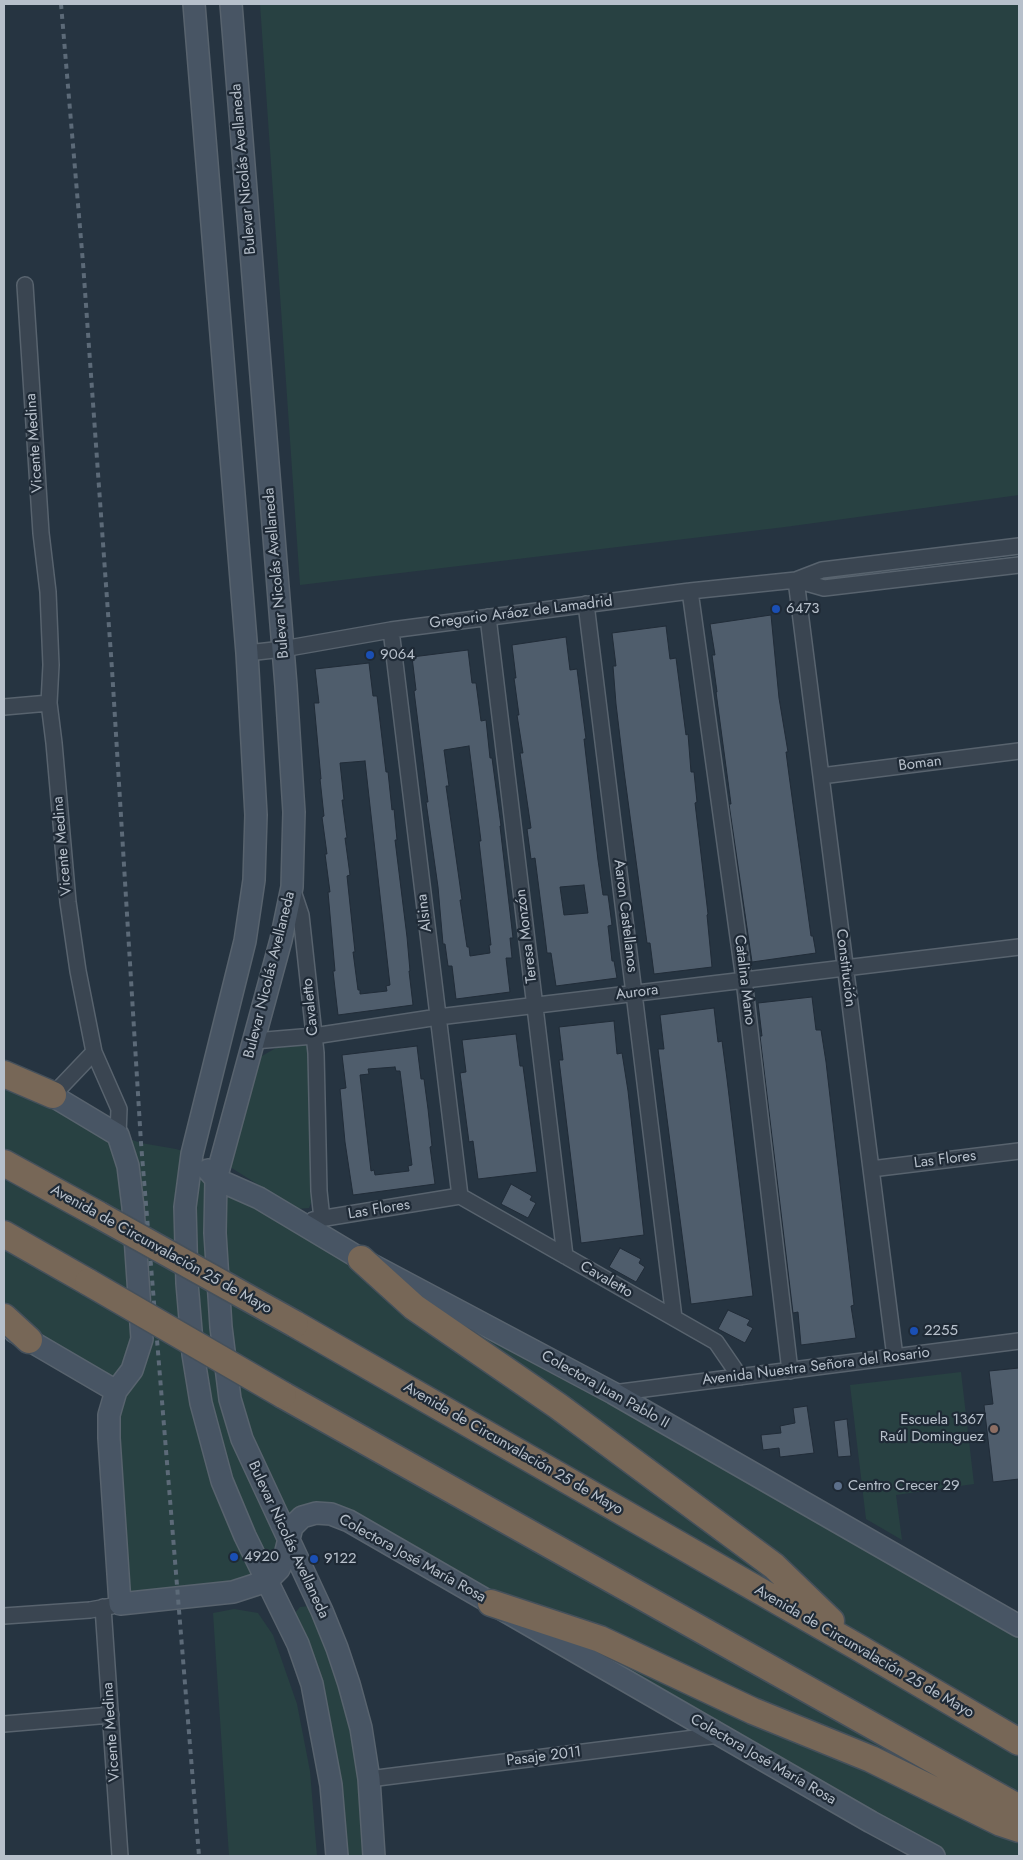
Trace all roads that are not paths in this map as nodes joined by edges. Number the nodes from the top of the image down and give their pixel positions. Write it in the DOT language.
graph roads {
  1 [pos="194,4"];
  2 [pos="231,4"];
  3 [pos="24,285"];
  4 [pos="1019,546"];
  5 [pos="1019,565"];
  6 [pos="796,580"];
  7 [pos="690,591"];
  8 [pos="586,604"];
  9 [pos="488,617"];
  10 [pos="391,630"];
  11 [pos="283,648"];
  12 [pos="247,653"];
  13 [pos="49,703"];
  14 [pos="4,707"];
  15 [pos="1019,751"];
  16 [pos="821,776"];
  17 [pos="292,887"];
  18 [pos="1019,947"];
  19 [pos="846,968"];
  20 [pos="744,980"];
  21 [pos="634,993"];
  22 [pos="536,1005"];
  23 [pos="438,1017"];
  24 [pos="314,1036"];
  25 [pos="254,1041"];
  26 [pos="94,1052"];
  27 [pos="4,1066"];
  28 [pos="4,1074"];
  29 [pos="53,1096"];
  30 [pos="118,1135"];
  31 [pos="1019,1151"];
  32 [pos="192,1154"];
  33 [pos="4,1163"];
  34 [pos="871,1169"];
  35 [pos="216,1179"];
  36 [pos="460,1196"];
  37 [pos="322,1219"];
  38 [pos="298,1223"];
  39 [pos="4,1234"];
  40 [pos="565,1256"];
  41 [pos="361,1259"];
  42 [pos="4,1317"];
  43 [pos="674,1318"];
  44 [pos="4,1326"];
  45 [pos="29,1340"];
  46 [pos="1019,1341"];
  47 [pos="895,1357"];
  48 [pos="790,1371"];
  49 [pos="740,1377"];
  50 [pos="116,1391"];
  51 [pos="613,1393"];
  52 [pos="288,1541"];
  53 [pos="267,1580"];
  54 [pos="491,1603"];
  55 [pos="111,1606"];
  56 [pos="4,1616"];
  57 [pos="1019,1626"];
  58 [pos="861,1649"];
  59 [pos="111,1715"];
  60 [pos="4,1724"];
  61 [pos="719,1735"];
  62 [pos="1019,1742"];
  63 [pos="369,1779"];
  64 [pos="1019,1808"];
  65 [pos="1019,1829"];
  66 [pos="120,1856"];
  67 [pos="337,1856"];
  68 [pos="374,1856"];
  69 [pos="934,1856"];
  1 -- 12 [label="main road"];
  2 -- 11 [label="main road, Bulevar Nicolás Avellaneda"];
  3 -- 13 [label="street, Vicente Medina"];
  4 -- 6 [label="street, Gregorio Aráoz de Lamadrid"];
  5 -- 6 [label="street, Gregorio Aráoz de Lamadrid"];
  6 -- 7 [label="street, Gregorio Aráoz de Lamadrid"];
  6 -- 16 [label="street, Constitución"];
  7 -- 8 [label="street, Gregorio Aráoz de Lamadrid"];
  7 -- 20 [label="street, Catalina Mano"];
  8 -- 9 [label="street, Gregorio Aráoz de Lamadrid"];
  8 -- 21 [label="street, Aaron Castellanos"];
  9 -- 10 [label="street, Gregorio Aráoz de Lamadrid"];
  9 -- 22 [label="street, Teresa Monzón"];
  10 -- 11 [label="street, Gregorio Aráoz de Lamadrid"];
  10 -- 23 [label="street, Alsina"];
  11 -- 12 [label="street, Gregorio Aráoz de Lamadrid"];
  11 -- 17 [label="main road, Bulevar Nicolás Avellaneda"];
  12 -- 32 [label="main road"];
  13 -- 14 [label="street"];
  13 -- 26 [label="street, Vicente Medina"];
  15 -- 16 [label="street, Boman"];
  16 -- 19 [label="street, Constitución"];
  17 -- 24 [label="street, Cavaletto"];
  17 -- 25 [label="main road, Bulevar Nicolás Avellaneda"];
  18 -- 19 [label="street, Aurora"];
  19 -- 20 [label="street, Aurora"];
  19 -- 34 [label="street, Constitución"];
  20 -- 21 [label="street, Aurora"];
  20 -- 48 [label="street, Catalina Mano"];
  21 -- 22 [label="street, Aurora"];
  21 -- 43 [label="street, Aaron Castellanos"];
  22 -- 23 [label="street, Aurora"];
  22 -- 40 [label="street, Teresa Monzón"];
  23 -- 24 [label="street, Aurora"];
  23 -- 36 [label="street, Alsina"];
  24 -- 25 [label="street, Aurora"];
  24 -- 37 [label="street, Cavaletto"];
  25 -- 35 [label="main road, Bulevar Nicolás Avellaneda"];
  26 -- 29 [label="street"];
  26 -- 30 [label="street, Vicente Medina"];
  27 -- 29 [label="main road"];
  28 -- 29 [label="highway"];
  29 -- 30 [label="main road"];
  30 -- 50 [label="main road, Vicente Medina"];
  31 -- 34 [label="street, Las Flores"];
  32 -- 35 [label="main road, Colectora Juan Pablo II"];
  32 -- 53 [label="main road"];
  33 -- 58 [label="highway, Avenida de Circunvalación 25 de Mayo, bridge"];
  34 -- 47 [label="street, Constitución"];
  35 -- 38 [label="main road, Colectora Juan Pablo II"];
  35 -- 52 [label="main road, Bulevar Nicolás Avellaneda"];
  36 -- 37 [label="street, Las Flores"];
  36 -- 40 [label="street, Cavaletto"];
  37 -- 38 [label="street, Las Flores"];
  38 -- 41 [label="main road, Colectora Juan Pablo II"];
  39 -- 64 [label="highway, bridge"];
  40 -- 43 [label="street, Cavaletto"];
  41 -- 51 [label="main road, Colectora Juan Pablo II"];
  41 -- 58 [label="highway"];
  42 -- 45 [label="highway"];
  43 -- 49 [label="street, Cavaletto"];
  44 -- 45 [label="main road"];
  45 -- 50 [label="main road"];
  46 -- 47 [label="street, Avenida Nuestra Señora del Rosario"];
  47 -- 48 [label="street, Avenida Nuestra Señora del Rosario"];
  48 -- 49 [label="street, Avenida Nuestra Señora del Rosario"];
  49 -- 51 [label="street, Avenida Nuestra Señora del Rosario"];
  50 -- 55 [label="main road"];
  51 -- 57 [label="main road, Colectora Juan Pablo II"];
  52 -- 53 [label="main road, Colectora José María Rosa"];
  52 -- 54 [label="main road, Colectora José María Rosa"];
  52 -- 63 [label="main road, Bulevar Nicolás Avellaneda"];
  53 -- 55 [label="main road"];
  53 -- 67 [label="main road"];
  54 -- 61 [label="main road, Colectora José María Rosa"];
  54 -- 65 [label="highway"];
  55 -- 56 [label="street"];
  55 -- 59 [label="street, Vicente Medina"];
  58 -- 62 [label="highway, Avenida de Circunvalación 25 de Mayo"];
  59 -- 60 [label="street"];
  59 -- 66 [label="street, Vicente Medina"];
  61 -- 63 [label="street, Pasaje 2011"];
  61 -- 69 [label="main road, Colectora José María Rosa"];
  63 -- 68 [label="main road, Bulevar Nicolás Avellaneda"];
}
